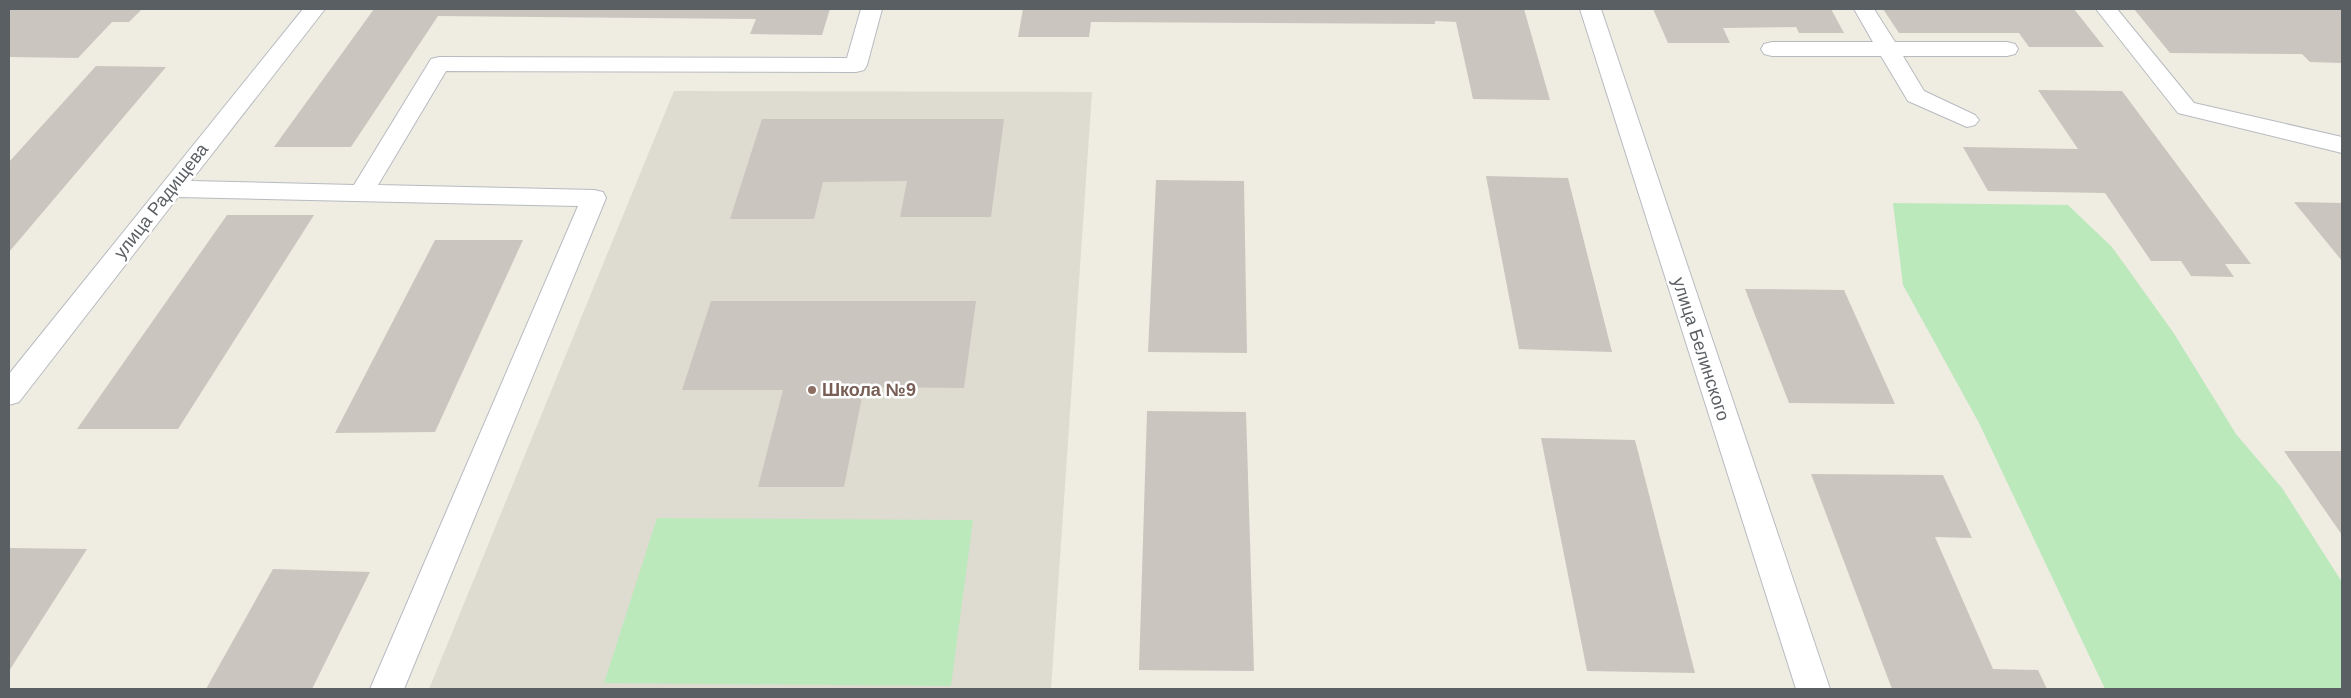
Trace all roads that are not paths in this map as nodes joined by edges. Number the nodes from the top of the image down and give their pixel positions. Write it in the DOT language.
graph roads {
  1 [pos="314,9"];
  2 [pos="871,9"];
  3 [pos="1590,9"];
  4 [pos="1864,9"];
  5 [pos="2106,9"];
  6 [pos="1888,48"];
  7 [pos="1772,49"];
  8 [pos="2007,49"];
  9 [pos="1967,120"];
  10 [pos="2342,145"];
  11 [pos="171,189"];
  12 [pos="361,193"];
  13 [pos="9,394"];
  14 [pos="387,689"];
  15 [pos="1813,689"];
  1 -- 11 [label="street, улица Радищева"];
  2 -- 12 [label="street"];
  3 -- 15 [label="street, улица Белинского"];
  4 -- 6 [label="street"];
  5 -- 10 [label="street"];
  6 -- 7 [label="street"];
  6 -- 8 [label="street"];
  6 -- 9 [label="street"];
  11 -- 12 [label="street"];
  11 -- 13 [label="street, улица Радищева"];
  12 -- 14 [label="street"];
}
